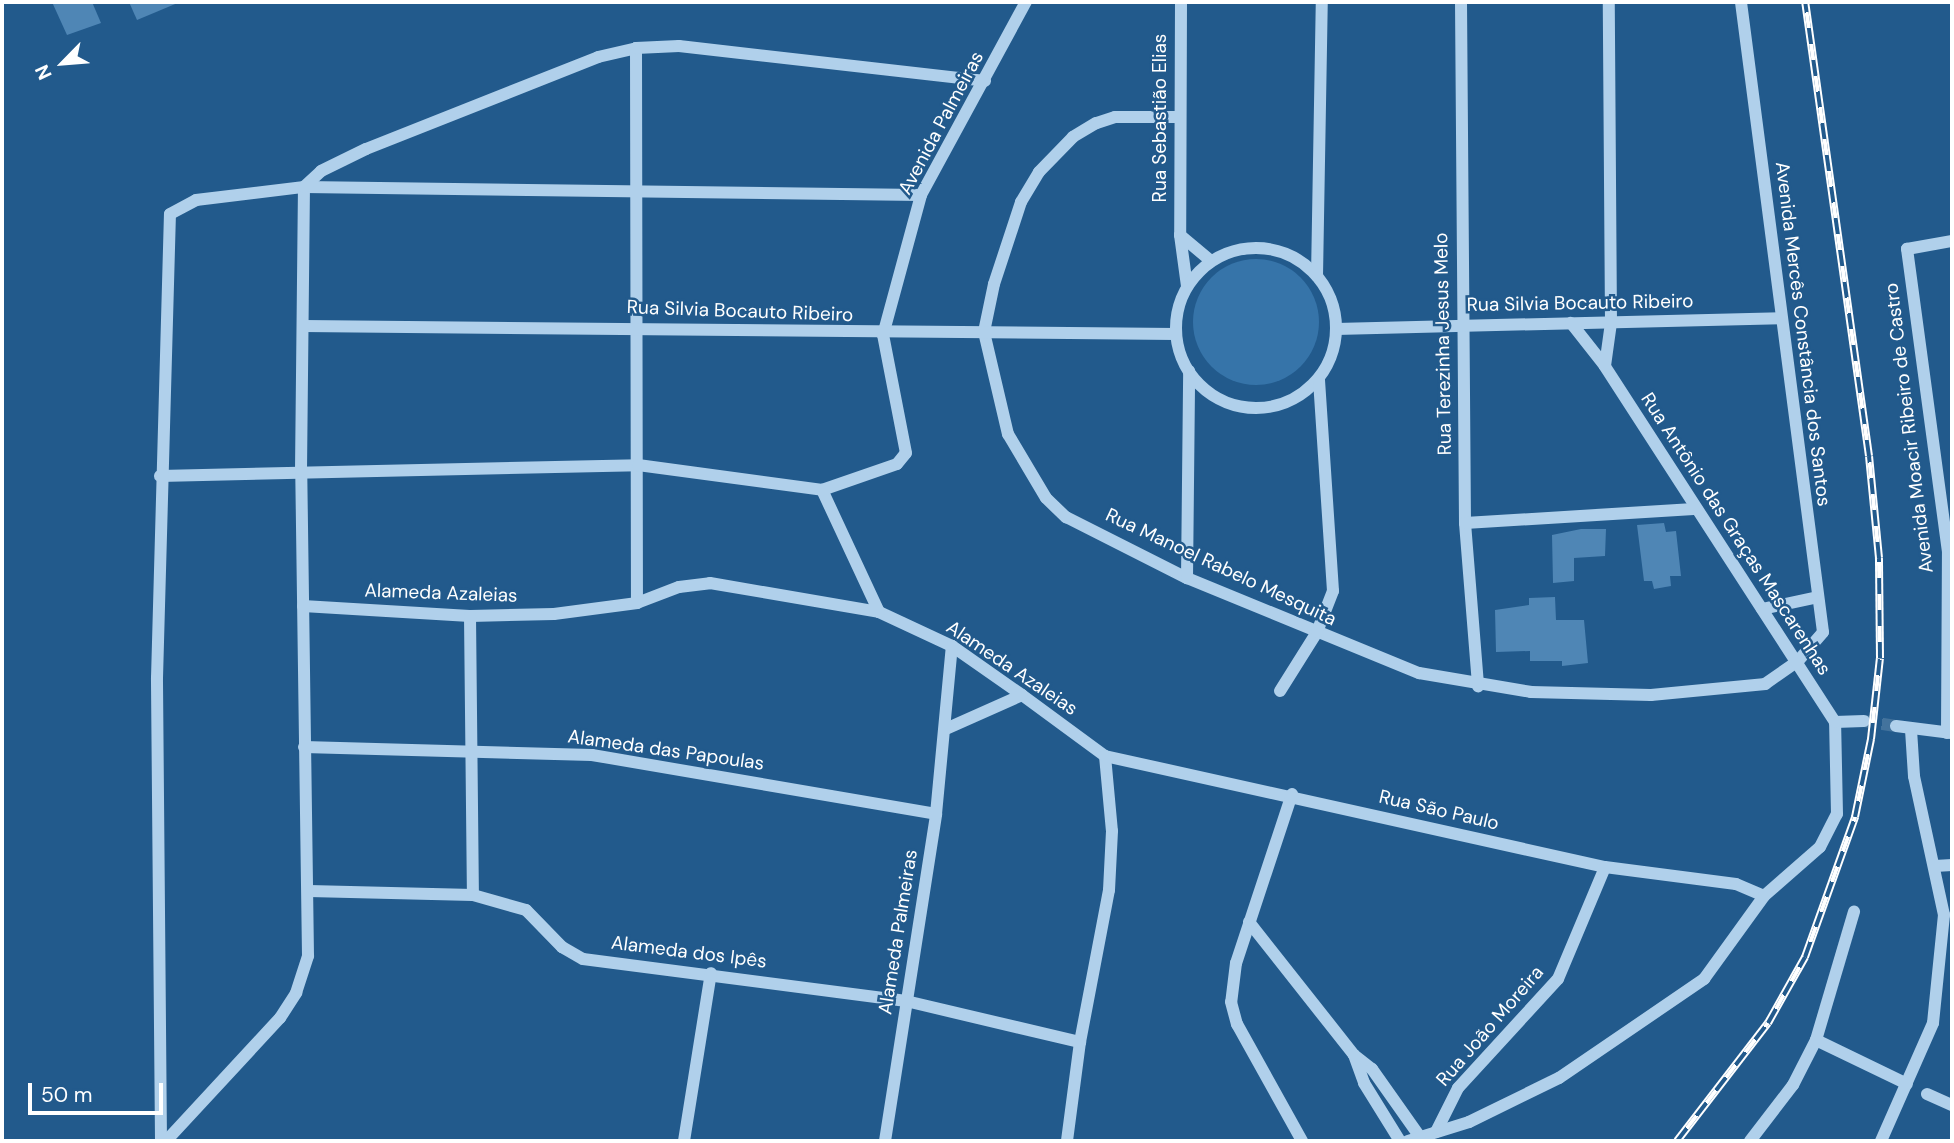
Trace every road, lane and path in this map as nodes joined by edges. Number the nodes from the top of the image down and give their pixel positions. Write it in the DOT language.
graph roads {
  1 [pos="1026,2"];
  2 [pos="1181,2"];
  3 [pos="1322,2"];
  4 [pos="1461,2"];
  5 [pos="1609,2"];
  6 [pos="1741,2"];
  7 [pos="636,48"];
  8 [pos="985,81"];
  9 [pos="1178,117"];
  10 [pos="304,187"];
  11 [pos="637,192"];
  12 [pos="921,195"];
  13 [pos="1180,234"];
  14 [pos="1952,240"];
  15 [pos="1211,261"];
  16 [pos="1317,276"];
  17 [pos="1187,286"];
  18 [pos="1782,318"];
  19 [pos="1461,323"];
  20 [pos="1571,323"];
  21 [pos="1611,323"];
  22 [pos="303,326"];
  23 [pos="635,326"];
  24 [pos="1336,328"];
  25 [pos="984,332"];
  26 [pos="1176,334"];
  27 [pos="883,335"];
  28 [pos="1605,366"];
  29 [pos="1189,371"];
  30 [pos="1319,378"];
  31 [pos="638,465"];
  32 [pos="301,471"];
  33 [pos="160,476"];
  34 [pos="822,491"];
  35 [pos="1694,509"];
  36 [pos="1465,523"];
  37 [pos="1187,578"];
  38 [pos="1818,597"];
  39 [pos="637,603"];
  40 [pos="303,606"];
  41 [pos="1762,609"];
  42 [pos="879,612"];
  43 [pos="470,616"];
  44 [pos="1317,632"];
  45 [pos="952,646"];
  46 [pos="1798,661"];
  47 [pos="1478,686"];
  48 [pos="1280,691"];
  49 [pos="1022,695"];
  50 [pos="1835,722"];
  51 [pos="1864,722"];
  52 [pos="1896,726"];
  53 [pos="948,728"];
  54 [pos="1911,730"];
  55 [pos="1950,733"];
  56 [pos="304,747"];
  57 [pos="474,751"];
  58 [pos="1105,756"];
  59 [pos="1292,794"];
  60 [pos="936,814"];
  61 [pos="1952,865"];
  62 [pos="1935,866"];
  63 [pos="1605,867"];
  64 [pos="309,891"];
  65 [pos="473,895"];
  66 [pos="1765,896"];
  67 [pos="1854,912"];
  68 [pos="1249,922"];
  69 [pos="710,973"];
  70 [pos="906,1001"];
  71 [pos="1816,1040"];
  72 [pos="1080,1042"];
  73 [pos="1354,1055"];
  74 [pos="1907,1084"];
  75 [pos="1927,1094"];
  76 [pos="1952,1105"];
  77 [pos="1436,1132"];
  78 [pos="1414,1139"];
  79 [pos="164,1141"];
  80 [pos="684,1141"];
  81 [pos="885,1141"];
  82 [pos="1067,1141"];
  83 [pos="1302,1141"];
  84 [pos="1400,1141"];
  85 [pos="1750,1141"];
  86 [pos="1881,1141"];
  1 -- 8 [label="street, Avenida Palmeiras"];
  2 -- 9 [label="street, Rua Sebastião Elias"];
  3 -- 16 [label="street"];
  4 -- 19 [label="street, Rua Terezinha Jesus Melo"];
  5 -- 21 [label="street"];
  6 -- 18 [label="street, Avenida Mercês Constância dos Santos"];
  7 -- 8 [label="street"];
  7 -- 10 [label="street"];
  7 -- 11 [label="street"];
  8 -- 12 [label="street, Avenida Palmeiras"];
  9 -- 13 [label="street, Rua Sebastião Elias"];
  9 -- 25 [label="street, Rua Manoel Rabelo Mesquita"];
  10 -- 11 [label="street"];
  10 -- 22 [label="street"];
  10 -- 33 [label="street"];
  11 -- 12 [label="street"];
  11 -- 23 [label="street"];
  12 -- 27 [label="street, Avenida Palmeiras"];
  13 -- 15 [label="street"];
  13 -- 17 [label="street, Rua Sebastião Elias"];
  14 -- 55 [label="street, Avenida Moacir Ribeiro de Castro"];
  15 -- 16 [label="street"];
  15 -- 17 [label="street"];
  16 -- 24 [label="street"];
  17 -- 26 [label="street"];
  18 -- 21 [label="street, Rua Silvia Bocauto Ribeiro"];
  18 -- 38 [label="street, Avenida Mercês Constância dos Santos"];
  19 -- 20 [label="street, Rua Silvia Bocauto Ribeiro"];
  19 -- 24 [label="street, Rua Silvia Bocauto Ribeiro"];
  19 -- 36 [label="street, Rua Terezinha Jesus Melo"];
  20 -- 21 [label="street, Rua Silvia Bocauto Ribeiro"];
  20 -- 28 [label="street, Rua Antônio das Graças Mascarenhas"];
  21 -- 28 [label="street"];
  22 -- 23 [label="street, Rua Silvia Bocauto Ribeiro"];
  22 -- 32 [label="street"];
  23 -- 27 [label="street, Rua Silvia Bocauto Ribeiro"];
  23 -- 31 [label="street"];
  24 -- 30 [label="street"];
  25 -- 26 [label="street, Rua Silvia Bocauto Ribeiro"];
  25 -- 27 [label="street, Rua Silvia Bocauto Ribeiro"];
  25 -- 37 [label="street, Rua Manoel Rabelo Mesquita"];
  26 -- 29 [label="street"];
  27 -- 34 [label="street, Avenida Palmeiras"];
  28 -- 35 [label="street, Rua Antônio das Graças Mascarenhas"];
  29 -- 30 [label="street"];
  29 -- 37 [label="street"];
  30 -- 44 [label="street"];
  31 -- 32 [label="street"];
  31 -- 34 [label="street"];
  31 -- 39 [label="street"];
  32 -- 33 [label="street"];
  32 -- 40 [label="street"];
  33 -- 79 [label="street"];
  34 -- 42 [label="street"];
  35 -- 36 [label="street"];
  35 -- 41 [label="street, Rua Antônio das Graças Mascarenhas"];
  36 -- 47 [label="street, Rua Terezinha Jesus Melo"];
  37 -- 44 [label="street, Rua Manoel Rabelo Mesquita"];
  38 -- 41 [label="street"];
  38 -- 46 [label="street, Avenida Mercês Constância dos Santos"];
  39 -- 42 [label="street, Alameda Azaleias"];
  39 -- 43 [label="street, Alameda Azaleias"];
  40 -- 43 [label="street, Alameda Azaleias"];
  40 -- 56 [label="street"];
  41 -- 46 [label="street, Rua Antônio das Graças Mascarenhas"];
  42 -- 45 [label="street, Alameda Azaleias"];
  43 -- 57 [label="street"];
  44 -- 47 [label="street, Rua Manoel Rabelo Mesquita"];
  44 -- 48 [label="street"];
  45 -- 49 [label="street, Alameda Azaleias"];
  45 -- 53 [label="street, Alameda Palmeiras"];
  46 -- 47 [label="street, Rua Manoel Rabelo Mesquita"];
  46 -- 50 [label="street, Rua Antônio das Graças Mascarenhas"];
  49 -- 53 [label="street"];
  49 -- 58 [label="street, Alameda Azaleias"];
  50 -- 51 [label="street"];
  50 -- 66 [label="street"];
  52 -- 54 [label="street"];
  53 -- 60 [label="street, Alameda Palmeiras"];
  54 -- 55 [label="street"];
  54 -- 62 [label="street"];
  56 -- 57 [label="street, Alameda das Papoulas"];
  56 -- 64 [label="street"];
  57 -- 60 [label="street, Alameda das Papoulas"];
  57 -- 65 [label="street"];
  58 -- 59 [label="street, Rua São Paulo"];
  58 -- 72 [label="street"];
  59 -- 63 [label="street, Rua São Paulo"];
  59 -- 68 [label="street"];
  60 -- 70 [label="street, Alameda Palmeiras"];
  61 -- 62 [label="street"];
  62 -- 74 [label="street"];
  63 -- 66 [label="street, Rua São Paulo"];
  63 -- 77 [label="street, Rua João Moreira"];
  64 -- 65 [label="street, Alameda dos Ipês"];
  64 -- 79 [label="street"];
  65 -- 69 [label="street, Alameda dos Ipês"];
  66 -- 77 [label="street"];
  67 -- 71 [label="street"];
  68 -- 73 [label="street"];
  68 -- 83 [label="street"];
  69 -- 70 [label="street, Alameda dos Ipês"];
  69 -- 80 [label="street"];
  70 -- 72 [label="street, Alameda dos Ipês"];
  70 -- 81 [label="street, Alameda Palmeiras"];
  71 -- 74 [label="street"];
  71 -- 85 [label="street"];
  72 -- 82 [label="street"];
  73 -- 78 [label="street"];
  73 -- 84 [label="street"];
  74 -- 86 [label="street"];
  75 -- 76 [label="street"];
  77 -- 78 [label="street"];
}
